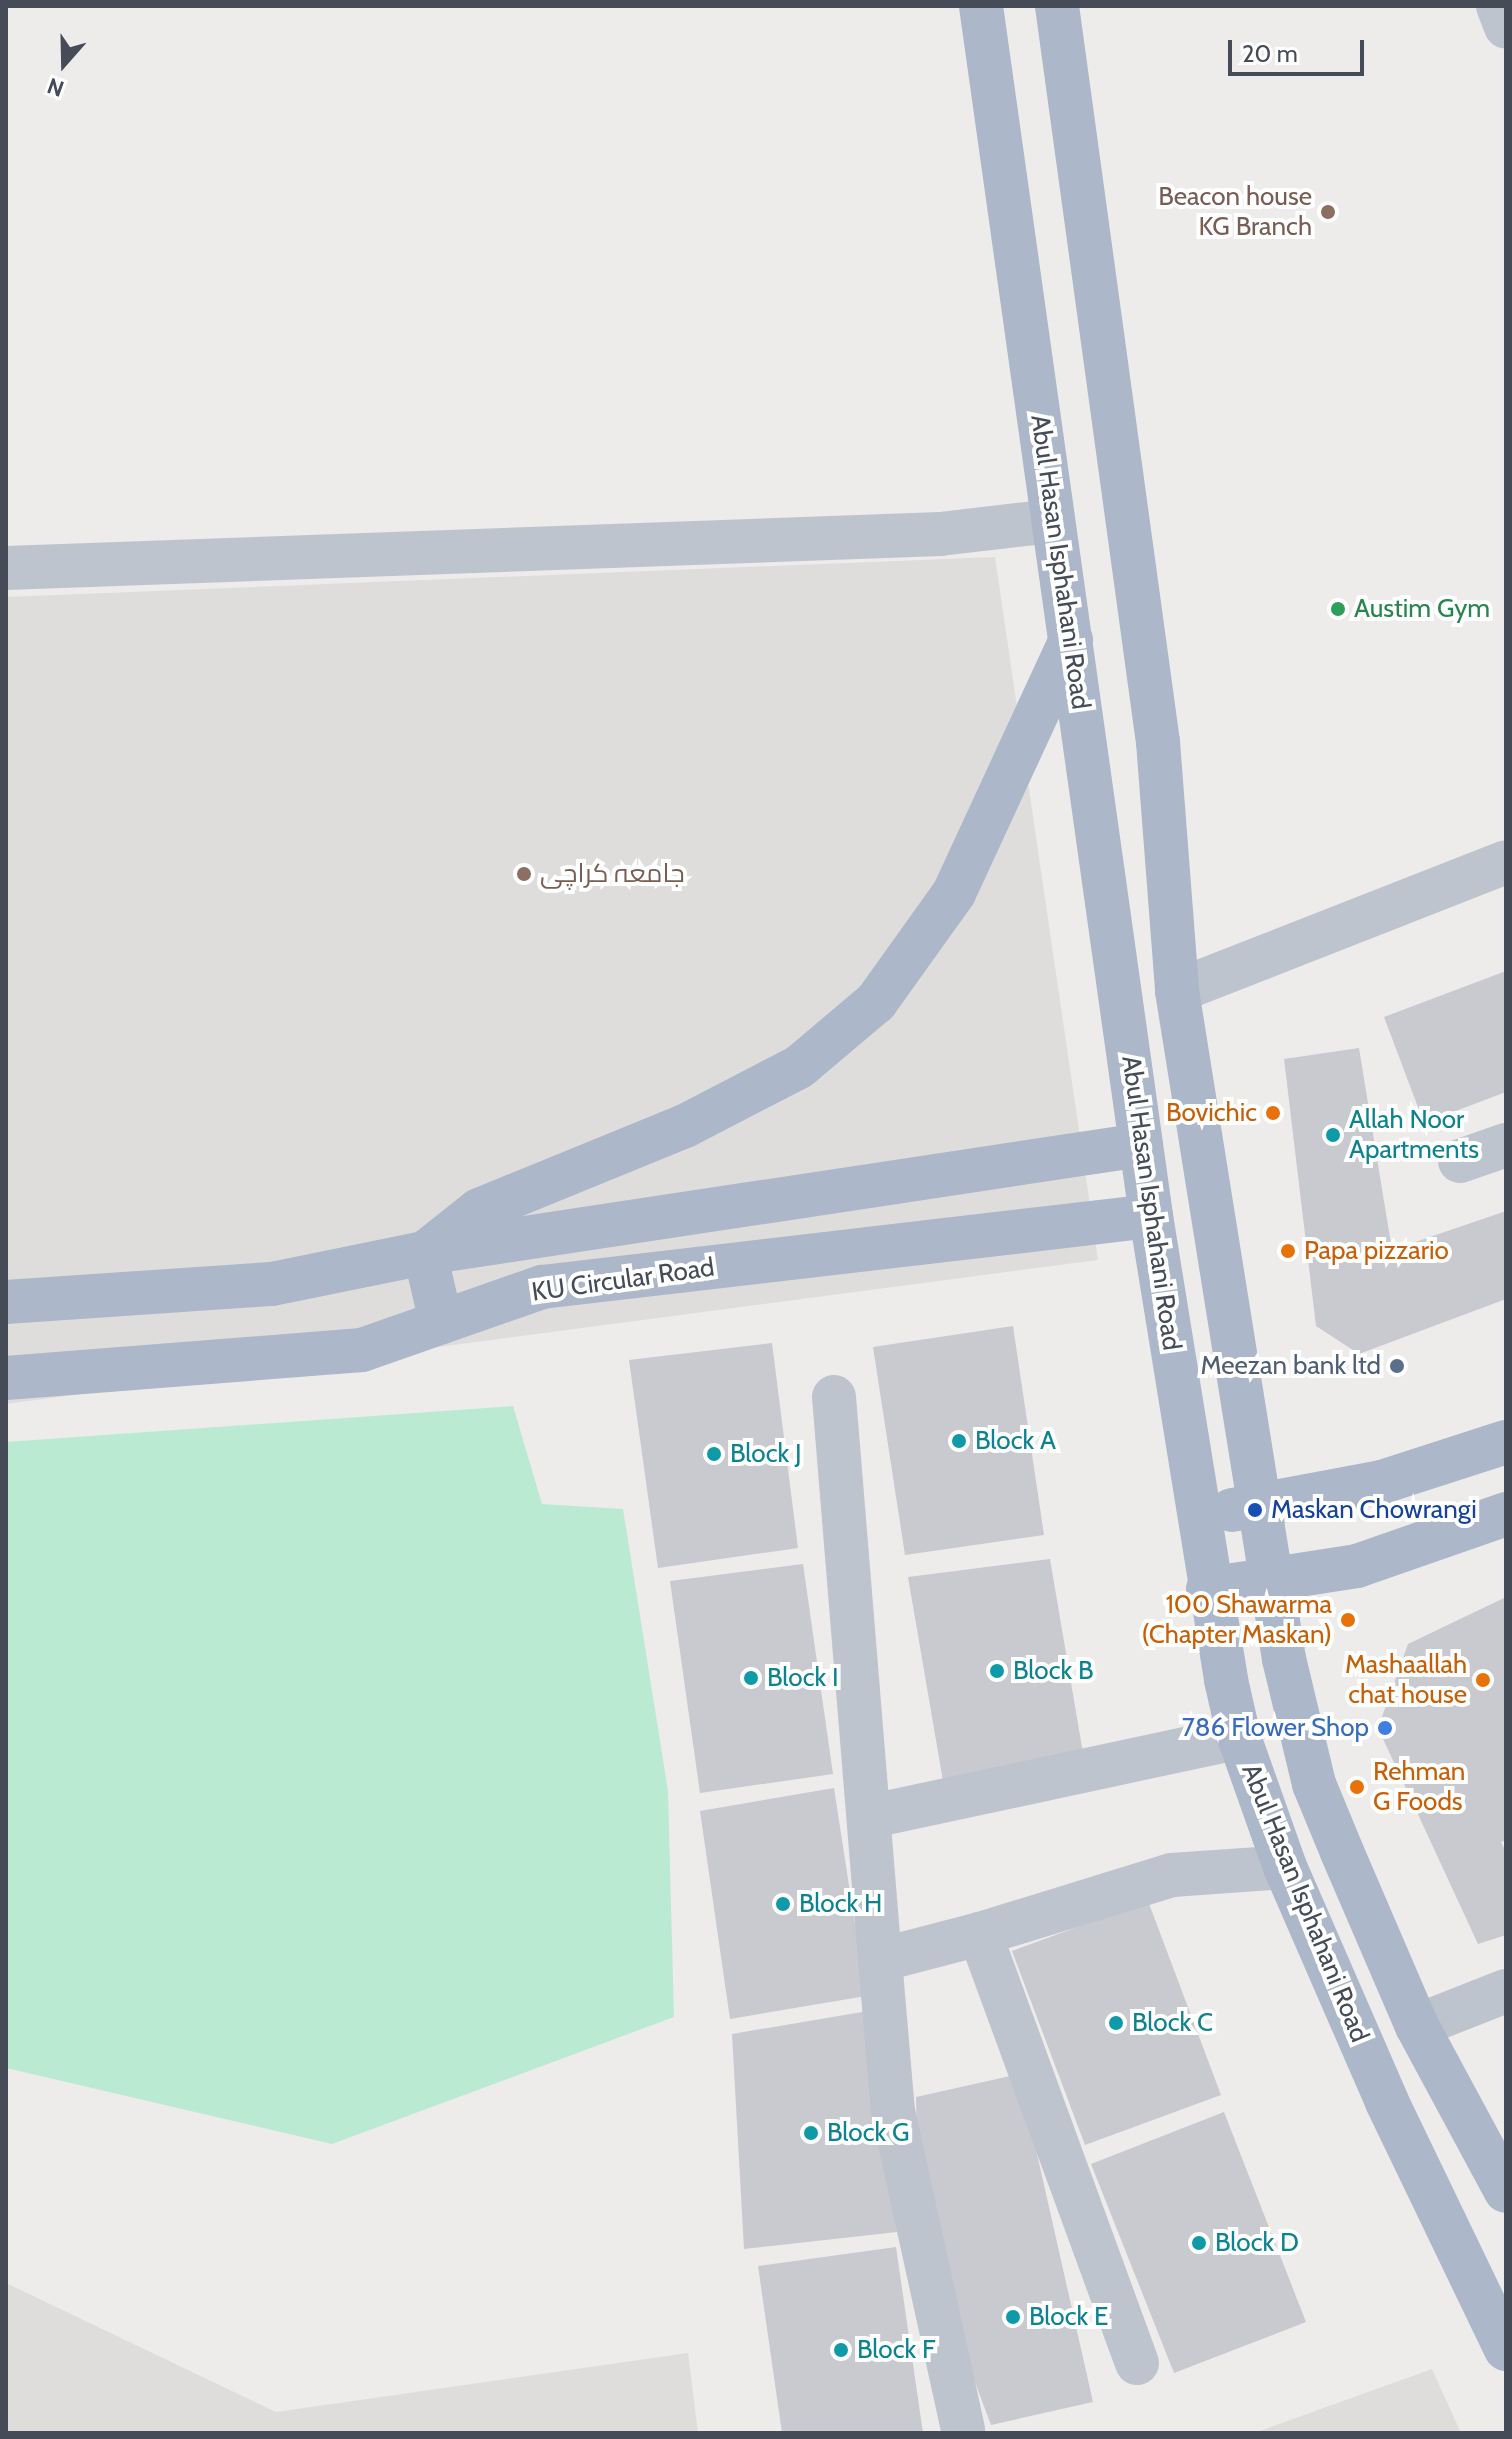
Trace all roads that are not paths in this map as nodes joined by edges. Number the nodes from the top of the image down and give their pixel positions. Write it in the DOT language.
graph roads {
  1 [pos="981,6"];
  2 [pos="1057,6"];
  3 [pos="1052,521"];
  4 [pos="6,568"];
  5 [pos="1071,640"];
  6 [pos="1506,862"];
  7 [pos="1177,991"];
  8 [pos="1141,1145"];
  9 [pos="1506,1145"];
  10 [pos="1460,1161"];
  11 [pos="1151,1216"];
  12 [pos="425,1253"];
  13 [pos="6,1302"];
  14 [pos="441,1322"];
  15 [pos="6,1378"];
  16 [pos="834,1397"];
  17 [pos="1506,1442"];
  18 [pos="1260,1507"];
  19 [pos="1198,1513"];
  20 [pos="1506,1514"];
  21 [pos="1273,1580"];
  22 [pos="1208,1589"];
  23 [pos="1239,1737"];
  24 [pos="872,1816"];
  25 [pos="1285,1867"];
  26 [pos="980,1934"];
  27 [pos="880,1960"];
  28 [pos="1506,1991"];
  29 [pos="1417,2026"];
  30 [pos="1506,2191"];
  31 [pos="1506,2349"];
  32 [pos="1137,2363"];
  33 [pos="963,2429"];
  1 -- 3 [label="main road, Abul Hasan Isphahani Road"];
  2 -- 7 [label="main road, Abul Hasan Isphahani Road"];
  3 -- 4 [label="street"];
  3 -- 5 [label="main road, Abul Hasan Isphahani Road"];
  5 -- 8 [label="main road, Abul Hasan Isphahani Road"];
  5 -- 12 [label="main road"];
  6 -- 7 [label="street"];
  7 -- 18 [label="main road, Abul Hasan Isphahani Road"];
  8 -- 11 [label="main road, Abul Hasan Isphahani Road"];
  8 -- 12 [label="main road, KU Circular Road"];
  9 -- 10 [label="street"];
  11 -- 14 [label="main road, KU Circular Road"];
  11 -- 19 [label="main road, Abul Hasan Isphahani Road"];
  12 -- 13 [label="main road, KU Circular Road"];
  12 -- 14 [label="main road"];
  14 -- 15 [label="main road, KU Circular Road"];
  16 -- 24 [label="street"];
  17 -- 18 [label="main road"];
  18 -- 19 [label="main road"];
  18 -- 21 [label="main road, Abul Hasan Isphahani Road"];
  19 -- 22 [label="main road, Abul Hasan Isphahani Road"];
  20 -- 21 [label="main road"];
  21 -- 22 [label="main road"];
  21 -- 29 [label="main road, Abul Hasan Isphahani Road"];
  22 -- 23 [label="main road, Abul Hasan Isphahani Road"];
  23 -- 24 [label="street"];
  23 -- 25 [label="main road, Abul Hasan Isphahani Road"];
  24 -- 27 [label="street"];
  25 -- 26 [label="street"];
  25 -- 31 [label="main road, Abul Hasan Isphahani Road"];
  26 -- 27 [label="street"];
  26 -- 32 [label="street"];
  27 -- 33 [label="street"];
  28 -- 29 [label="street"];
  29 -- 30 [label="main road, Abul Hasan Isphahani Road"];
}
